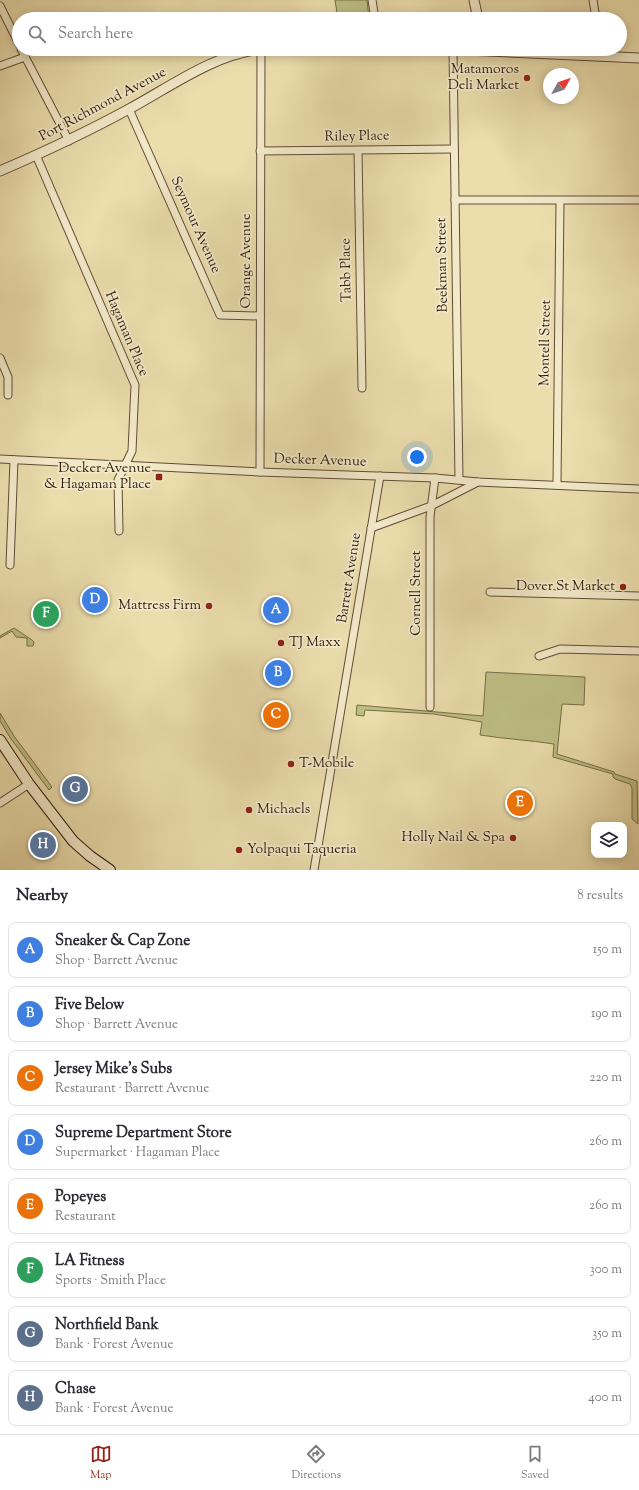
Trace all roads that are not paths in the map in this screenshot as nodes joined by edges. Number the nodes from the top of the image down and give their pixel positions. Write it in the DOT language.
graph roads {
  1 [pos="372,0"];
  2 [pos="474,0"];
  3 [pos="593,0"];
  4 [pos="0,6"];
  5 [pos="374,12"];
  6 [pos="477,12"];
  7 [pos="595,12"];
  8 [pos="12,30"];
  9 [pos="235,56"];
  10 [pos="261,56"];
  11 [pos="452,56"];
  12 [pos="627,56"];
  13 [pos="25,57"];
  14 [pos="639,58"];
  15 [pos="0,66"];
  16 [pos="129,109"];
  17 [pos="69,141"];
  18 [pos="454,149"];
  19 [pos="358,151"];
  20 [pos="260,152"];
  21 [pos="36,155"];
  22 [pos="0,171"];
  23 [pos="455,200"];
  24 [pos="560,200"];
  25 [pos="639,200"];
  26 [pos="260,316"];
  27 [pos="0,358"];
  28 [pos="362,388"];
  29 [pos="8,395"];
  30 [pos="0,459"];
  31 [pos="14,460"];
  32 [pos="125,465"];
  33 [pos="260,472"];
  34 [pos="380,476"];
  35 [pos="435,478"];
  36 [pos="458,480"];
  37 [pos="478,482"];
  38 [pos="557,485"];
  39 [pos="639,489"];
  40 [pos="431,506"];
  41 [pos="372,528"];
  42 [pos="119,531"];
  43 [pos="10,565"];
  44 [pos="490,592"];
  45 [pos="639,596"];
  46 [pos="639,651"];
  47 [pos="539,656"];
  48 [pos="430,707"];
  49 [pos="0,740"];
  50 [pos="29,784"];
  51 [pos="0,803"];
  52 [pos="110,870"];
  53 [pos="314,870"];
  1 -- 5 [label="street"];
  2 -- 6 [label="street"];
  3 -- 7 [label="street"];
  4 -- 8 [label="street"];
  9 -- 16 [label="street, Port Richmond Avenue"];
  10 -- 20 [label="street, Orange Avenue"];
  11 -- 18 [label="street, Beekman Street"];
  12 -- 14 [label="street"];
  13 -- 15 [label="street"];
  13 -- 17 [label="street"];
  16 -- 17 [label="street, Port Richmond Avenue"];
  16 -- 26 [label="street, Seymour Avenue"];
  17 -- 21 [label="street, Port Richmond Avenue"];
  18 -- 19 [label="street, Riley Place"];
  18 -- 23 [label="street, Beekman Street"];
  19 -- 20 [label="street, Riley Place"];
  19 -- 28 [label="street, Tabb Place"];
  20 -- 26 [label="street, Orange Avenue"];
  21 -- 22 [label="street, Port Richmond Avenue"];
  21 -- 32 [label="street, Hagaman Place"];
  23 -- 24 [label="street"];
  23 -- 36 [label="street, Beekman Street"];
  24 -- 25 [label="street"];
  24 -- 38 [label="street, Montell Street"];
  26 -- 33 [label="street, Orange Avenue"];
  27 -- 29 [label="street"];
  30 -- 31 [label="street, Decker Avenue"];
  31 -- 32 [label="street, Decker Avenue"];
  31 -- 43 [label="street"];
  32 -- 33 [label="street, Decker Avenue"];
  32 -- 42 [label="street, Hagaman Place"];
  33 -- 34 [label="street, Decker Avenue"];
  34 -- 35 [label="street, Decker Avenue"];
  34 -- 41 [label="street, Barrett Avenue"];
  35 -- 36 [label="street, Decker Avenue"];
  35 -- 40 [label="street, Cornell Street"];
  36 -- 37 [label="street, Decker Avenue"];
  37 -- 38 [label="street, Decker Avenue"];
  37 -- 40 [label="street, Barrett Avenue"];
  38 -- 39 [label="street, Decker Avenue"];
  40 -- 41 [label="street, Barrett Avenue"];
  40 -- 48 [label="street, Cornell Street"];
  41 -- 53 [label="street, Barrett Avenue"];
  44 -- 45 [label="street"];
  46 -- 47 [label="street"];
  49 -- 50 [label="main road"];
  50 -- 51 [label="street"];
  50 -- 52 [label="main road"];
}
